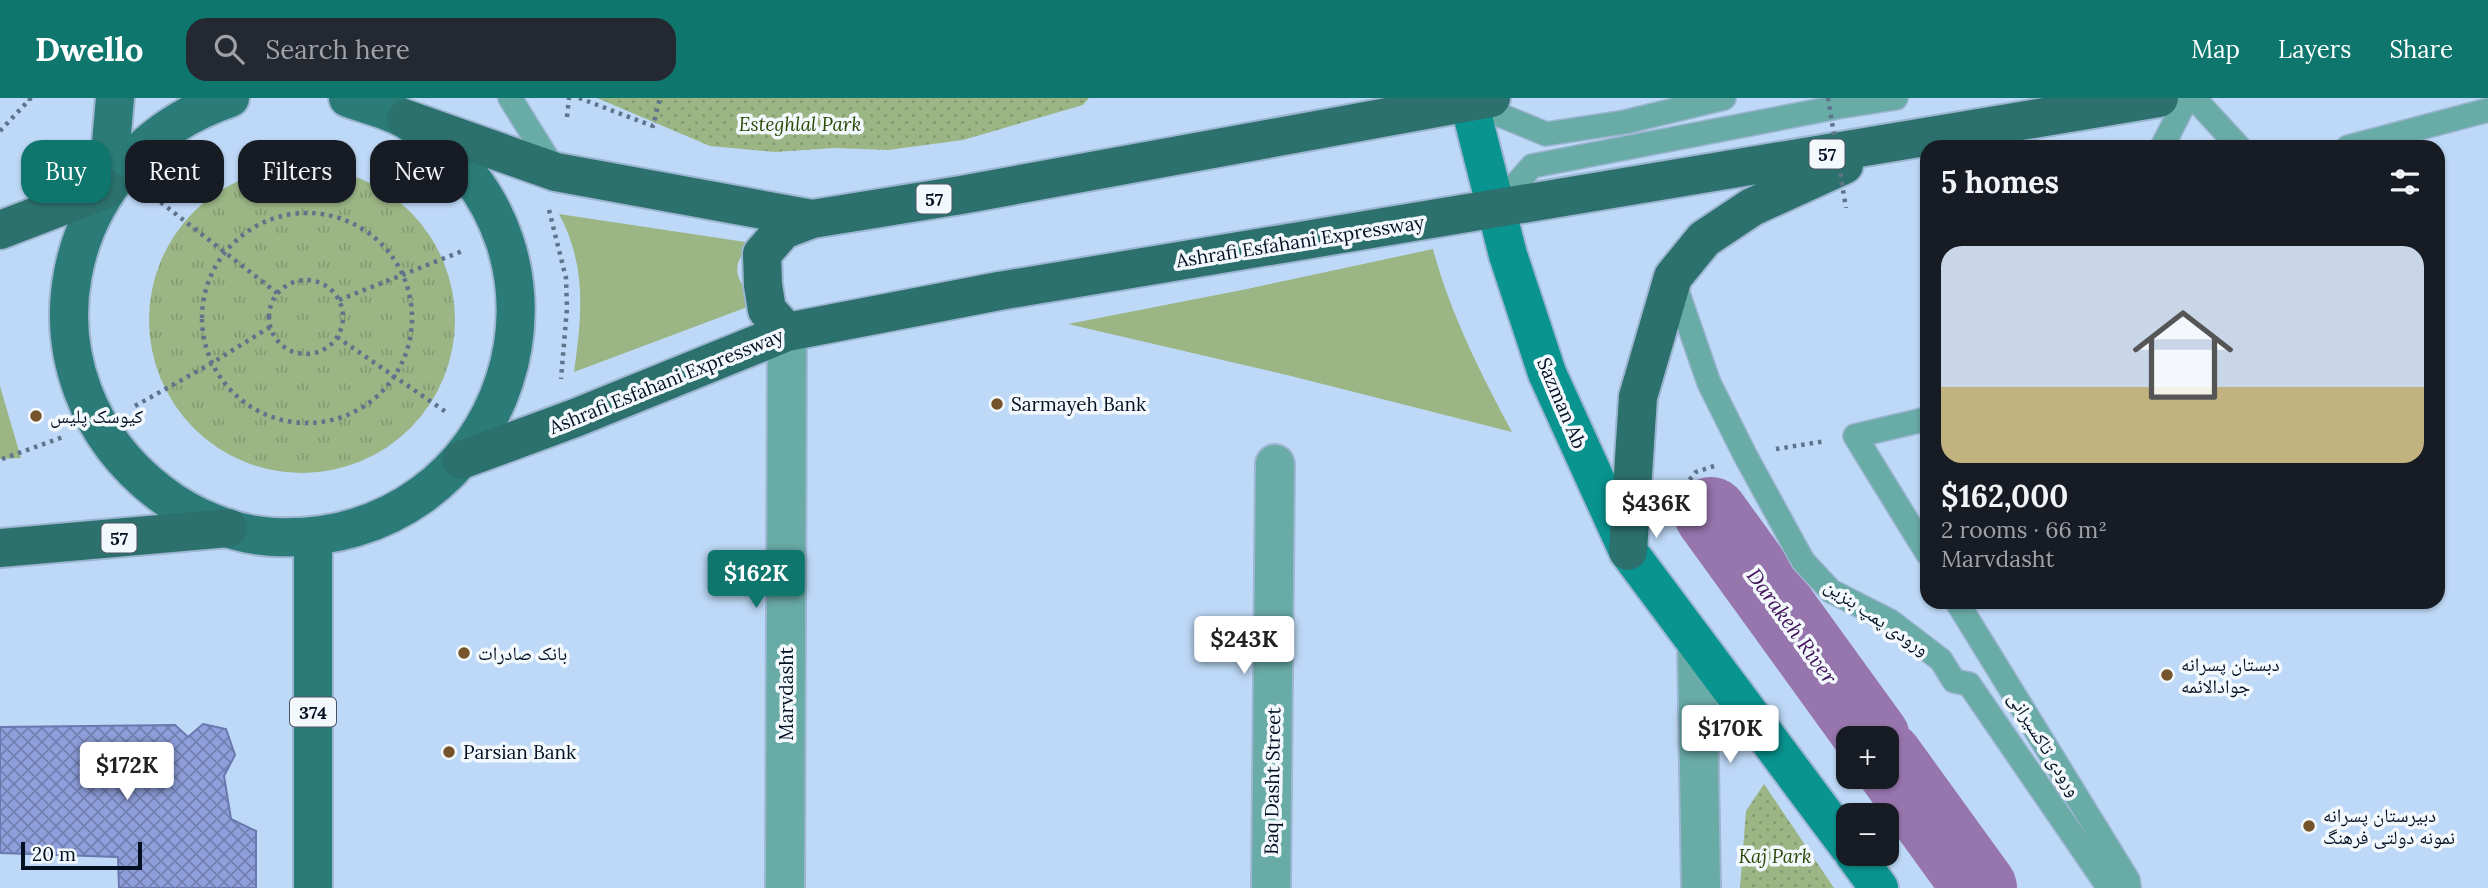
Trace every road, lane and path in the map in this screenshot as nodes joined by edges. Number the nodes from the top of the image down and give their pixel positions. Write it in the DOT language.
graph roads {
  1 [pos="27,98"];
  2 [pos="115,98"];
  3 [pos="230,98"];
  4 [pos="348,98"];
  5 [pos="510,98"];
  6 [pos="569,98"];
  7 [pos="579,98"];
  8 [pos="660,98"];
  9 [pos="1724,98"];
  10 [pos="1828,98"];
  11 [pos="1896,98"];
  12 [pos="2159,98"];
  13 [pos="2187,98"];
  14 [pos="2194,98"];
  15 [pos="1476,99"];
  16 [pos="400,109"];
  17 [pos="2488,110"];
  18 [pos="566,117"];
  19 [pos="0,131"];
  20 [pos="2166,140"];
  21 [pos="2233,140"];
  22 [pos="2374,140"];
  23 [pos="1890,144"];
  24 [pos="556,172"];
  25 [pos="113,181"];
  26 [pos="1495,208"];
  27 [pos="1846,208"];
  28 [pos="549,209"];
  29 [pos="812,219"];
  30 [pos="0,230"];
  31 [pos="502,237"];
  32 [pos="226,253"];
  33 [pos="402,275"];
  34 [pos="1673,277"];
  35 [pos="277,293"];
  36 [pos="339,300"];
  37 [pos="270,327"];
  38 [pos="787,332"];
  39 [pos="337,337"];
  40 [pos="212,363"];
  41 [pos="395,375"];
  42 [pos="561,379"];
  43 [pos="1920,421"];
  44 [pos="99,424"];
  45 [pos="469,449"];
  46 [pos="2,459"];
  47 [pos="1275,464"];
  48 [pos="228,528"];
  49 [pos="313,536"];
  50 [pos="1920,542"];
  51 [pos="0,548"];
  52 [pos="1628,551"];
  53 [pos="1961,609"];
  54 [pos="1697,644"];
  55 [pos="1836,830"];
  56 [pos="1863,866"];
  57 [pos="313,888"];
  58 [pos="785,888"];
  59 [pos="1271,888"];
  60 [pos="1701,888"];
  61 [pos="1879,888"];
  62 [pos="2109,888"];
  63 [pos="2129,888"];
  1 -- 19 [label="path"];
  2 -- 25 [label="main road"];
  3 -- 25 [label="main road"];
  4 -- 16 [label="main road"];
  5 -- 24 [label="lane"];
  6 -- 18 [label="path"];
  7 -- 8 [label="path"];
  9 -- 15 [label="lane"];
  10 -- 27 [label="path, bridge"];
  11 -- 26 [label="lane"];
  12 -- 23 [label="highway, Ashrafi Esfahani Expressway / 57"];
  13 -- 20 [label="lane"];
  14 -- 21 [label="lane"];
  15 -- 26 [label="main road, Sazman Ab"];
  15 -- 29 [label="highway, 57"];
  16 -- 24 [label="highway, 57"];
  16 -- 31 [label="main road"];
  17 -- 22 [label="lane"];
  23 -- 26 [label="highway, Ashrafi Esfahani Expressway / 57"];
  23 -- 34 [label="highway"];
  24 -- 29 [label="highway, 57"];
  25 -- 30 [label="highway"];
  25 -- 32 [label="path"];
  25 -- 44 [label="main road"];
  26 -- 38 [label="highway, Ashrafi Esfahani Expressway / 57"];
  26 -- 52 [label="main road, Sazman Ab"];
  28 -- 42 [label="path"];
  29 -- 38 [label="highway"];
  31 -- 33 [label="path"];
  31 -- 45 [label="main road"];
  32 -- 33 [label="path"];
  32 -- 35 [label="path"];
  32 -- 40 [label="path"];
  33 -- 36 [label="path"];
  33 -- 41 [label="path"];
  34 -- 52 [label="highway"];
  34 -- 62 [label="lane, ورودی پمپ بنزین"];
  35 -- 36 [label="path"];
  35 -- 37 [label="path"];
  36 -- 39 [label="path"];
  37 -- 39 [label="path"];
  37 -- 40 [label="path"];
  38 -- 45 [label="highway, Ashrafi Esfahani Expressway / 57"];
  38 -- 58 [label="street, Marvdasht"];
  39 -- 41 [label="path"];
  40 -- 41 [label="path"];
  40 -- 44 [label="path"];
  41 -- 45 [label="path"];
  43 -- 50 [label="lane"];
  44 -- 46 [label="path"];
  44 -- 48 [label="main road"];
  45 -- 49 [label="main road"];
  47 -- 59 [label="street, Baq Dasht Street"];
  48 -- 49 [label="main road"];
  48 -- 51 [label="highway, 57"];
  49 -- 57 [label="main road, 374"];
  52 -- 54 [label="main road, Sazman Ab"];
  53 -- 63 [label="lane, ورودی تاکسیرانی"];
  54 -- 55 [label="main road, Sazman Ab"];
  54 -- 60 [label="street"];
  56 -- 61 [label="main road"];
}
